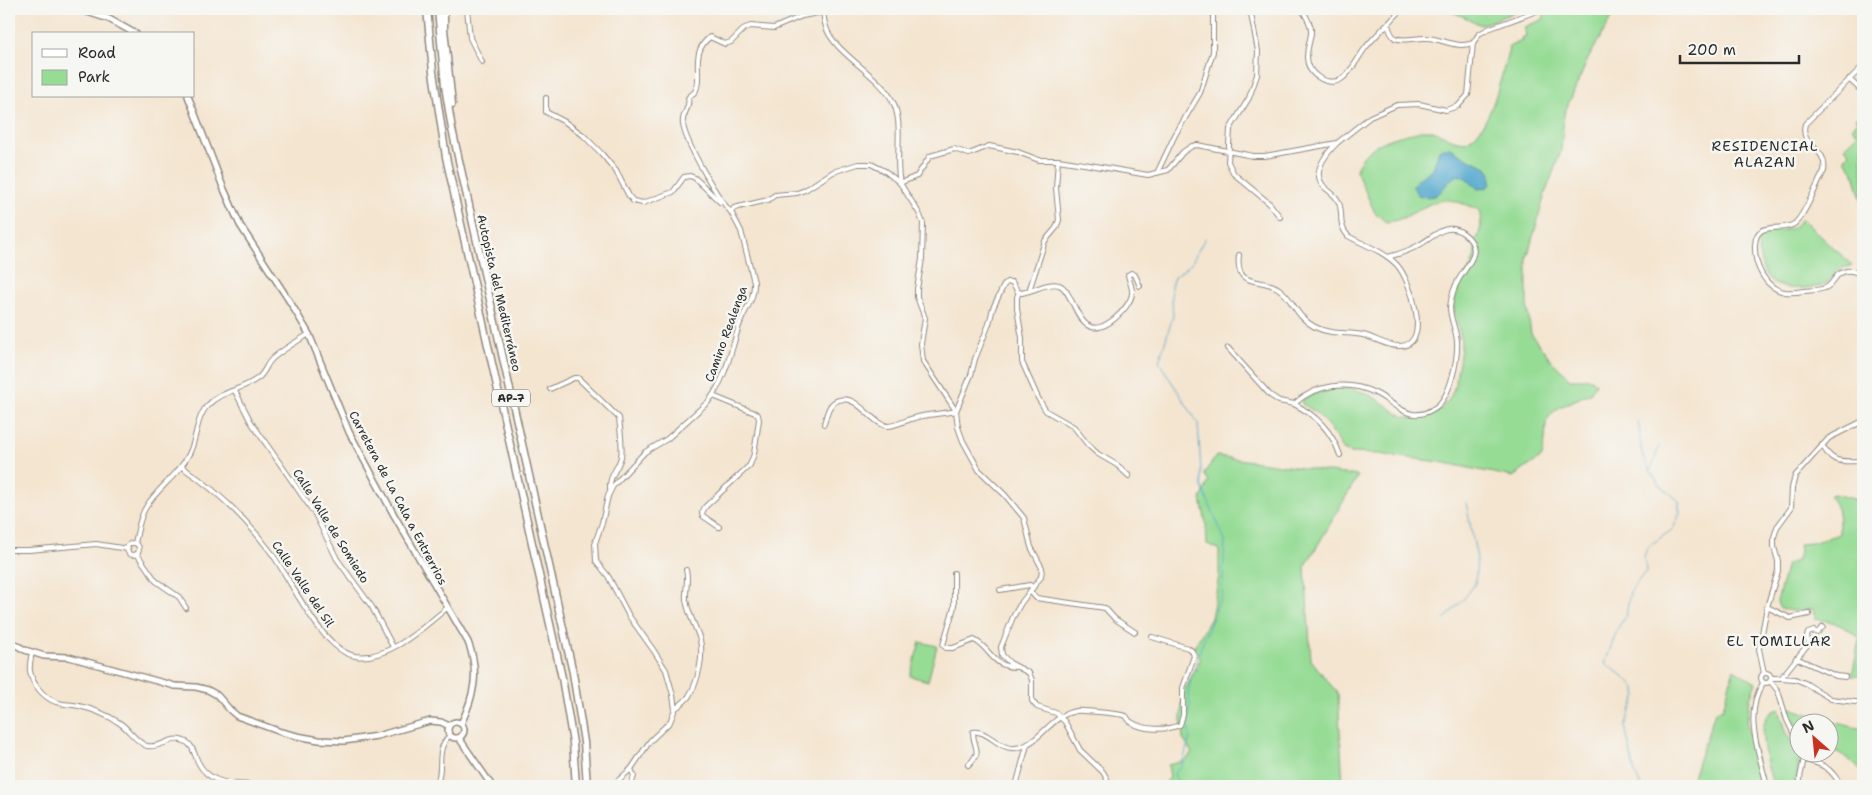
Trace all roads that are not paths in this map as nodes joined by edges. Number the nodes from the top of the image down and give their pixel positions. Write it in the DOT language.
graph roads {
  1 [pos="78,9"];
  2 [pos="427,9"];
  3 [pos="438,9"];
  4 [pos="444,9"];
  5 [pos="467,9"];
  6 [pos="1213,9"];
  7 [pos="1250,9"];
  8 [pos="1402,9"];
  9 [pos="1542,9"];
  10 [pos="824,10"];
  11 [pos="1304,13"];
  12 [pos="1388,24"];
  13 [pos="132,32"];
  14 [pos="1473,43"];
  15 [pos="482,62"];
  16 [pos="1863,66"];
  17 [pos="1849,79"];
  18 [pos="1863,92"];
  19 [pos="189,98"];
  20 [pos="546,98"];
  21 [pos="1337,143"];
  22 [pos="457,150"];
  23 [pos="1228,152"];
  24 [pos="1058,160"];
  25 [pos="1157,174"];
  26 [pos="900,183"];
  27 [pos="725,206"];
  28 [pos="732,212"];
  29 [pos="1280,218"];
  30 [pos="1239,256"];
  31 [pos="1388,257"];
  32 [pos="1863,278"];
  33 [pos="1140,286"];
  34 [pos="1029,291"];
  35 [pos="1020,292"];
  36 [pos="309,334"];
  37 [pos="1228,348"];
  38 [pos="550,389"];
  39 [pos="235,391"];
  40 [pos="713,396"];
  41 [pos="1294,404"];
  42 [pos="956,411"];
  43 [pos="1863,421"];
  44 [pos="824,424"];
  45 [pos="1822,445"];
  46 [pos="1340,456"];
  47 [pos="1863,461"];
  48 [pos="182,467"];
  49 [pos="1129,476"];
  50 [pos="610,490"];
  51 [pos="719,527"];
  52 [pos="135,543"];
  53 [pos="128,548"];
  54 [pos="9,550"];
  55 [pos="136,554"];
  56 [pos="686,570"];
  57 [pos="954,573"];
  58 [pos="1000,590"];
  59 [pos="1031,590"];
  60 [pos="1767,607"];
  61 [pos="186,608"];
  62 [pos="448,608"];
  63 [pos="1810,614"];
  64 [pos="1823,627"];
  65 [pos="1135,632"];
  66 [pos="1152,638"];
  67 [pos="9,641"];
  68 [pos="393,647"];
  69 [pos="32,652"];
  70 [pos="1796,658"];
  71 [pos="1017,667"];
  72 [pos="1764,673"];
  73 [pos="1844,677"];
  74 [pos="1781,678"];
  75 [pos="1770,680"];
  76 [pos="1763,683"];
  77 [pos="1863,703"];
  78 [pos="675,709"];
  79 [pos="1060,717"];
  80 [pos="461,724"];
  81 [pos="449,726"];
  82 [pos="1790,728"];
  83 [pos="450,736"];
  84 [pos="459,738"];
  85 [pos="1026,745"];
  86 [pos="1803,762"];
  87 [pos="1817,762"];
  88 [pos="968,765"];
  89 [pos="631,769"];
  90 [pos="262,786"];
  91 [pos="436,786"];
  92 [pos="492,786"];
  93 [pos="576,786"];
  94 [pos="587,786"];
  95 [pos="612,786"];
  96 [pos="631,786"];
  97 [pos="1016,786"];
  98 [pos="1107,786"];
  99 [pos="1767,786"];
  100 [pos="1800,786"];
  101 [pos="1841,786"];
  1 -- 13 [label="street"];
  2 -- 93 [label="highway, Autopista del Mediterráneo / AP-7"];
  3 -- 22 [label="highway, Autopista del Mediterráneo / AP-7"];
  4 -- 22 [label="highway"];
  5 -- 15 [label="street"];
  6 -- 25 [label="street"];
  7 -- 23 [label="street"];
  8 -- 12 [label="street"];
  9 -- 14 [label="street"];
  10 -- 26 [label="street"];
  10 -- 27 [label="street"];
  11 -- 12 [label="street"];
  12 -- 14 [label="street"];
  14 -- 21 [label="street"];
  16 -- 17 [label="street"];
  17 -- 18 [label="street"];
  17 -- 32 [label="street"];
  19 -- 36 [label="street, Carretera de La Cala a Entrerrios"];
  20 -- 27 [label="street"];
  21 -- 23 [label="street"];
  21 -- 31 [label="street"];
  22 -- 94 [label="highway, Autopista del Mediterráneo / AP-7"];
  23 -- 25 [label="street"];
  23 -- 29 [label="street"];
  24 -- 25 [label="street"];
  24 -- 26 [label="street"];
  24 -- 34 [label="street"];
  26 -- 28 [label="street"];
  26 -- 42 [label="street"];
  27 -- 28 [label="street"];
  28 -- 40 [label="street, Camino Realenga"];
  30 -- 31 [label="street"];
  31 -- 41 [label="street"];
  33 -- 34 [label="street"];
  34 -- 35 [label="street"];
  35 -- 42 [label="street"];
  35 -- 49 [label="street"];
  36 -- 39 [label="street"];
  36 -- 62 [label="street, Carretera de La Cala a Entrerrios"];
  37 -- 41 [label="street"];
  38 -- 50 [label="street"];
  39 -- 48 [label="street"];
  39 -- 68 [label="street, Calle Valle de Somiedo"];
  40 -- 50 [label="street, Camino Realenga"];
  40 -- 51 [label="street"];
  41 -- 46 [label="street"];
  42 -- 44 [label="street"];
  42 -- 59 [label="street"];
  43 -- 45 [label="street"];
  45 -- 47 [label="street"];
  45 -- 60 [label="street"];
  48 -- 52 [label="street"];
  48 -- 68 [label="street, Calle Valle del Sil"];
  50 -- 78 [label="street, Camino Realenga"];
  52 -- 53 [label="street"];
  52 -- 55 [label="street"];
  53 -- 54 [label="street"];
  53 -- 55 [label="street"];
  55 -- 61 [label="street"];
  56 -- 78 [label="street"];
  57 -- 71 [label="street"];
  58 -- 59 [label="street"];
  59 -- 65 [label="street"];
  59 -- 71 [label="street"];
  60 -- 63 [label="street"];
  60 -- 72 [label="street"];
  62 -- 68 [label="street, Calle Valle del Sil"];
  62 -- 80 [label="street, Carretera de La Cala a Entrerrios"];
  64 -- 70 [label="street"];
  66 -- 79 [label="street"];
  67 -- 69 [label="street"];
  69 -- 81 [label="street"];
  69 -- 90 [label="street"];
  70 -- 73 [label="street"];
  70 -- 74 [label="street"];
  71 -- 79 [label="street"];
  72 -- 75 [label="street"];
  72 -- 76 [label="street"];
  74 -- 75 [label="street"];
  74 -- 77 [label="street"];
  75 -- 76 [label="street"];
  75 -- 82 [label="street"];
  76 -- 99 [label="street"];
  78 -- 89 [label="street"];
  79 -- 85 [label="street"];
  79 -- 98 [label="street"];
  80 -- 81 [label="street"];
  80 -- 84 [label="street"];
  81 -- 83 [label="street"];
  83 -- 84 [label="street"];
  83 -- 91 [label="street"];
  84 -- 92 [label="street"];
  85 -- 88 [label="street"];
  85 -- 97 [label="street"];
  86 -- 100 [label="street"];
  87 -- 101 [label="street"];
  89 -- 95 [label="street"];
  89 -- 96 [label="street"];
}
